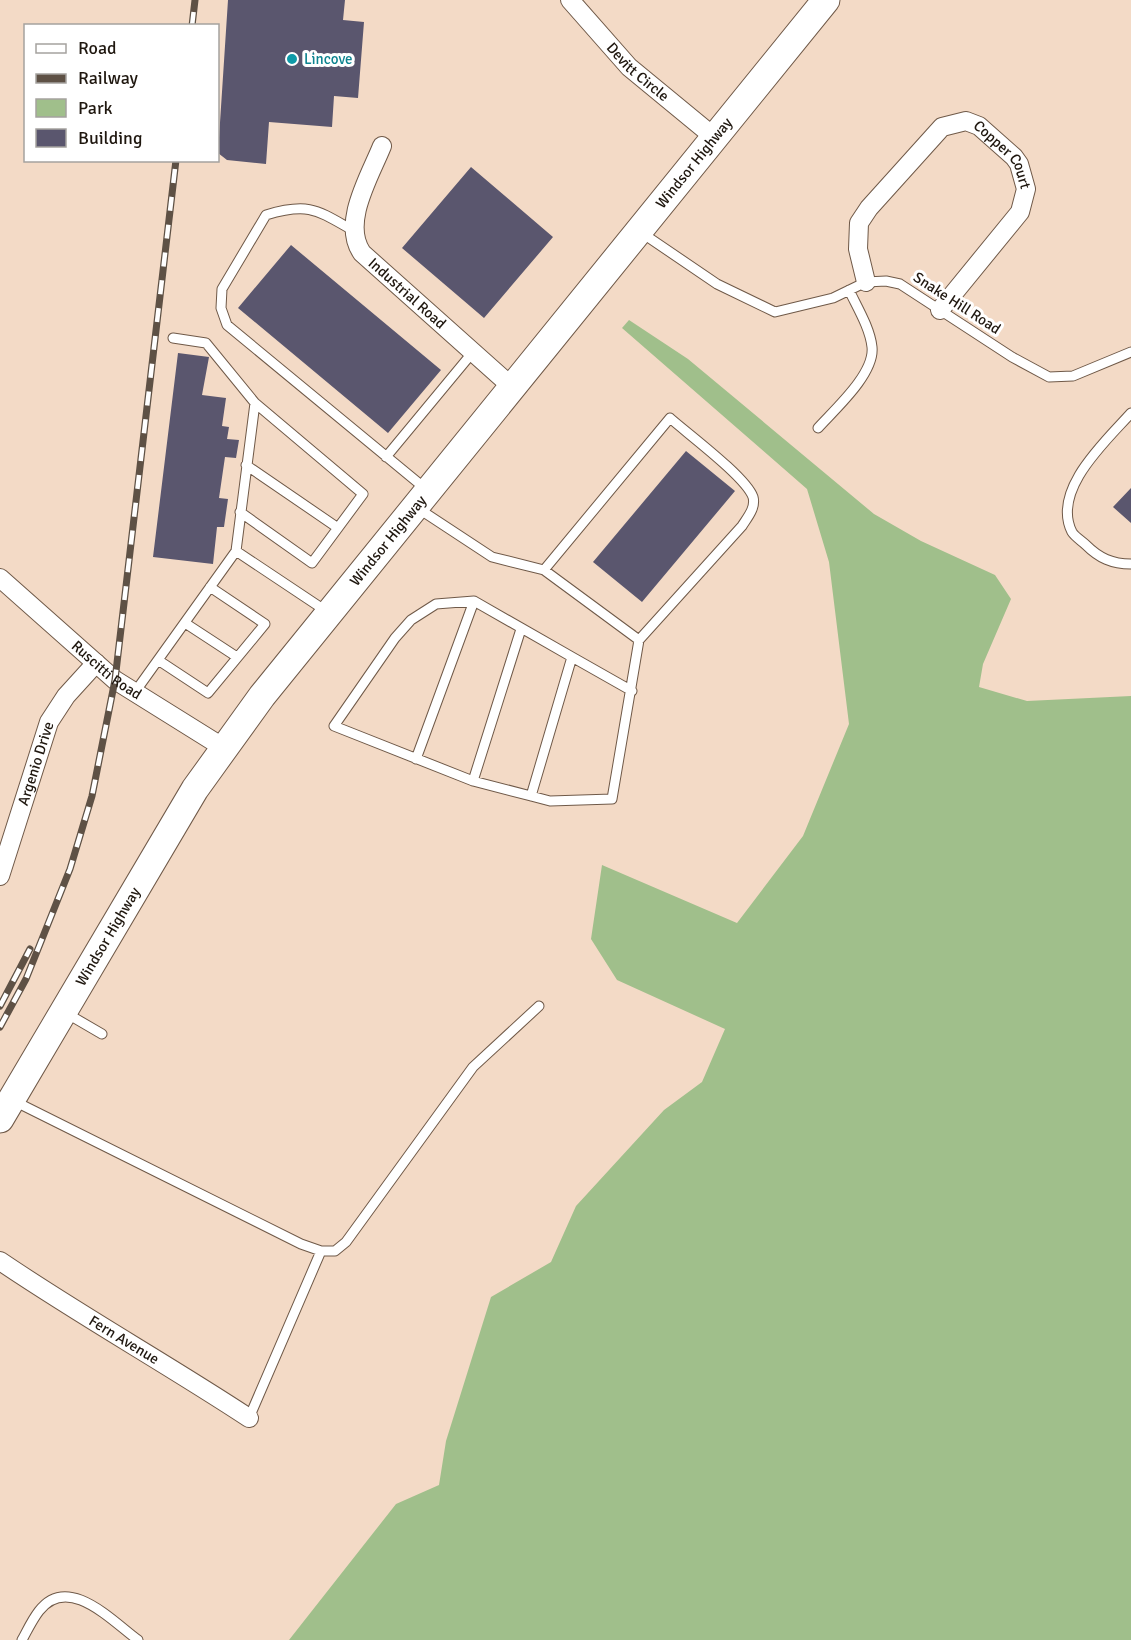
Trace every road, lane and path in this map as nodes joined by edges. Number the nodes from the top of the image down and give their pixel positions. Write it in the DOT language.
graph roads {
  1 [pos="570,0"];
  2 [pos="826,0"];
  3 [pos="714,137"];
  4 [pos="382,146"];
  5 [pos="638,230"];
  6 [pos="354,231"];
  7 [pos="866,282"];
  8 [pos="849,290"];
  9 [pos="940,310"];
  10 [pos="173,338"];
  11 [pos="473,352"];
  12 [pos="1131,352"];
  13 [pos="511,386"];
  14 [pos="255,403"];
  15 [pos="1131,414"];
  16 [pos="818,428"];
  17 [pos="386,457"];
  18 [pos="246,465"];
  19 [pos="421,498"];
  20 [pos="240,512"];
  21 [pos="338,528"];
  22 [pos="236,552"];
  23 [pos="1131,564"];
  24 [pos="544,570"];
  25 [pos="0,578"];
  26 [pos="210,587"];
  27 [pos="474,600"];
  28 [pos="328,613"];
  29 [pos="185,622"];
  30 [pos="521,629"];
  31 [pos="639,640"];
  32 [pos="237,657"];
  33 [pos="572,657"];
  34 [pos="158,660"];
  35 [pos="96,663"];
  36 [pos="632,691"];
  37 [pos="135,692"];
  38 [pos="224,748"];
  39 [pos="417,759"];
  40 [pos="473,781"];
  41 [pos="531,796"];
  42 [pos="0,876"];
  43 [pos="539,1006"];
  44 [pos="63,1012"];
  45 [pos="102,1034"];
  46 [pos="6,1109"];
  47 [pos="321,1251"];
  48 [pos="0,1261"];
  49 [pos="249,1418"];
  50 [pos="22,1640"];
  51 [pos="138,1640"];
  1 -- 3 [label="street, Devitt Circle"];
  2 -- 3 [label="main road, Windsor Highway"];
  3 -- 5 [label="main road, Windsor Highway"];
  4 -- 6 [label="street"];
  5 -- 8 [label="lane, Snake Hill Road"];
  5 -- 13 [label="main road, Windsor Highway"];
  6 -- 11 [label="street, Industrial Road"];
  6 -- 17 [label="lane"];
  7 -- 8 [label="lane, Snake Hill Road"];
  7 -- 9 [label="lane, Snake Hill Road"];
  7 -- 9 [label="street, Copper Court"];
  8 -- 16 [label="lane"];
  9 -- 12 [label="lane, Snake Hill Road"];
  10 -- 14 [label="lane"];
  11 -- 13 [label="street, Industrial Road"];
  11 -- 17 [label="lane"];
  13 -- 19 [label="main road, Windsor Highway"];
  14 -- 18 [label="lane"];
  14 -- 21 [label="lane"];
  15 -- 23 [label="lane"];
  17 -- 19 [label="lane"];
  18 -- 20 [label="lane"];
  18 -- 21 [label="lane"];
  19 -- 24 [label="lane"];
  19 -- 28 [label="main road, Windsor Highway"];
  20 -- 21 [label="lane"];
  20 -- 22 [label="lane"];
  22 -- 26 [label="lane"];
  22 -- 28 [label="lane"];
  24 -- 31 [label="lane"];
  24 -- 31 [label="lane"];
  25 -- 35 [label="street, Ruscitti Road"];
  26 -- 29 [label="lane"];
  26 -- 32 [label="lane"];
  27 -- 30 [label="lane"];
  27 -- 39 [label="lane"];
  27 -- 39 [label="lane"];
  28 -- 38 [label="main road, Windsor Highway"];
  29 -- 32 [label="lane"];
  29 -- 34 [label="lane"];
  30 -- 33 [label="lane"];
  30 -- 40 [label="lane"];
  31 -- 36 [label="lane"];
  32 -- 34 [label="lane"];
  33 -- 36 [label="lane"];
  33 -- 41 [label="lane"];
  34 -- 37 [label="lane"];
  35 -- 37 [label="street, Ruscitti Road"];
  35 -- 42 [label="street, Argenio Drive"];
  36 -- 41 [label="lane"];
  37 -- 38 [label="street, Ruscitti Road"];
  38 -- 44 [label="main road, Windsor Highway"];
  39 -- 40 [label="lane"];
  40 -- 41 [label="lane"];
  43 -- 47 [label="lane"];
  44 -- 45 [label="lane"];
  44 -- 46 [label="main road, Windsor Highway"];
  46 -- 47 [label="lane"];
  47 -- 49 [label="lane"];
  48 -- 49 [label="street, Fern Avenue"];
  50 -- 51 [label="lane"];
}
